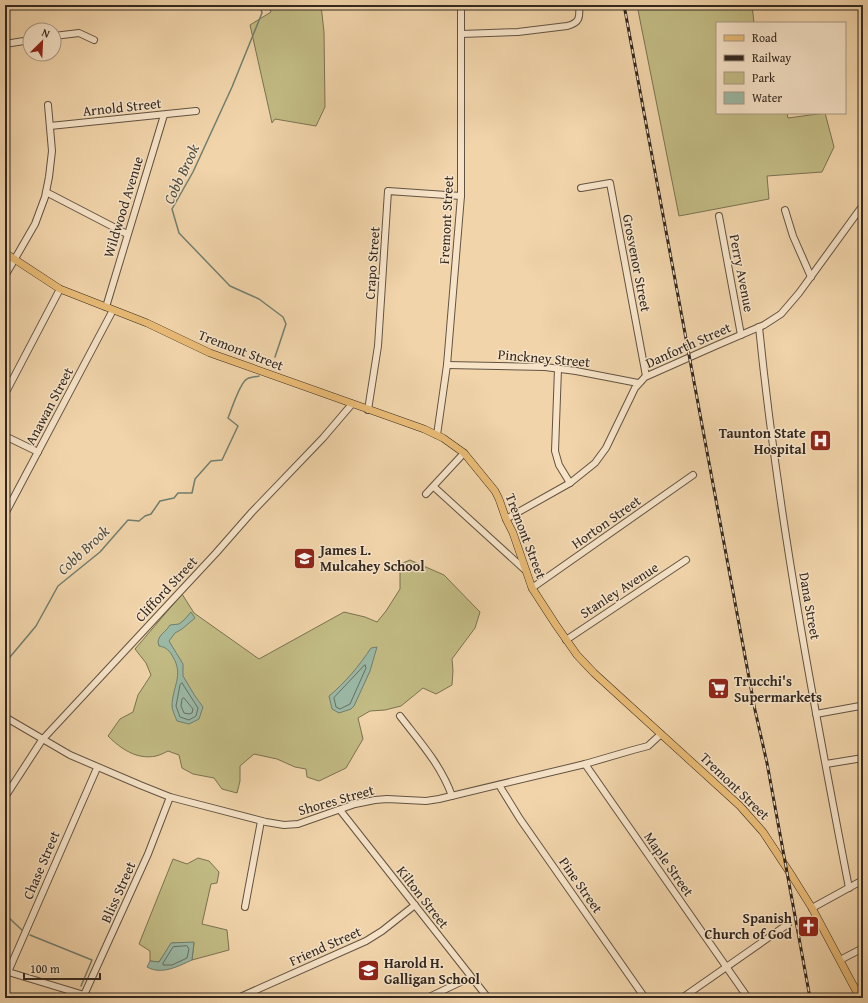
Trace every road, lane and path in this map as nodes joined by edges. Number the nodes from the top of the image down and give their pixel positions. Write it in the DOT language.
graph roads {
  1 [pos="461,5"];
  2 [pos="579,5"];
  3 [pos="862,5"];
  4 [pos="863,11"];
  5 [pos="461,34"];
  6 [pos="62,35"];
  7 [pos="94,40"];
  8 [pos="22,41"];
  9 [pos="5,44"];
  10 [pos="48,105"];
  11 [pos="196,111"];
  12 [pos="164,115"];
  13 [pos="50,126"];
  14 [pos="581,188"];
  15 [pos="46,192"];
  16 [pos="461,196"];
  17 [pos="863,205"];
  18 [pos="785,210"];
  19 [pos="719,216"];
  20 [pos="127,234"];
  21 [pos="5,253"];
  22 [pos="14,259"];
  23 [pos="5,276"];
  24 [pos="811,277"];
  25 [pos="60,288"];
  26 [pos="106,307"];
  27 [pos="113,310"];
  28 [pos="760,328"];
  29 [pos="741,335"];
  30 [pos="447,365"];
  31 [pos="558,369"];
  32 [pos="646,376"];
  33 [pos="638,383"];
  34 [pos="5,394"];
  35 [pos="352,404"];
  36 [pos="368,410"];
  37 [pos="437,435"];
  38 [pos="5,436"];
  39 [pos="38,452"];
  40 [pos="464,453"];
  41 [pos="693,475"];
  42 [pos="570,483"];
  43 [pos="434,487"];
  44 [pos="426,494"];
  45 [pos="5,514"];
  46 [pos="506,519"];
  47 [pos="686,560"];
  48 [pos="524,569"];
  49 [pos="532,588"];
  50 [pos="566,640"];
  51 [pos="860,706"];
  52 [pos="816,714"];
  53 [pos="400,716"];
  54 [pos="5,717"];
  55 [pos="661,734"];
  56 [pos="42,740"];
  57 [pos="863,758"];
  58 [pos="585,764"];
  59 [pos="826,764"];
  60 [pos="97,768"];
  61 [pos="499,785"];
  62 [pos="452,796"];
  63 [pos="5,797"];
  64 [pos="170,797"];
  65 [pos="340,810"];
  66 [pos="261,821"];
  67 [pos="863,880"];
  68 [pos="849,888"];
  69 [pos="415,905"];
  70 [pos="245,907"];
  71 [pos="812,908"];
  72 [pos="788,924"];
  73 [pos="863,948"];
  74 [pos="840,960"];
  75 [pos="726,967"];
  76 [pos="7,971"];
  77 [pos="471,976"];
  78 [pos="84,995"];
  79 [pos="94,998"];
  80 [pos="238,998"];
  81 [pos="427,998"];
  82 [pos="488,998"];
  83 [pos="645,998"];
  84 [pos="682,998"];
  85 [pos="748,998"];
  86 [pos="860,998"];
  1 -- 5 [label="street, Fremont Street"];
  2 -- 5 [label="street"];
  3 -- 4 [label="street"];
  5 -- 16 [label="street, Fremont Street"];
  6 -- 7 [label="street"];
  8 -- 9 [label="street"];
  10 -- 13 [label="street"];
  11 -- 12 [label="street, Arnold Street"];
  12 -- 13 [label="street, Arnold Street"];
  12 -- 20 [label="street, Wildwood Avenue"];
  13 -- 15 [label="street"];
  14 -- 32 [label="street, Grosvenor Street"];
  15 -- 20 [label="street"];
  15 -- 22 [label="street"];
  16 -- 30 [label="street, Fremont Street"];
  16 -- 36 [label="street, Crapo Street"];
  17 -- 24 [label="street, Danforth Street"];
  18 -- 24 [label="street"];
  19 -- 29 [label="street, Perry Avenue"];
  20 -- 26 [label="street, Wildwood Avenue"];
  21 -- 22 [label="main road, Tremont Street"];
  22 -- 23 [label="street"];
  22 -- 25 [label="main road, Tremont Street"];
  24 -- 28 [label="street, Danforth Street"];
  25 -- 26 [label="main road, Tremont Street"];
  25 -- 34 [label="street"];
  26 -- 27 [label="main road, Tremont Street"];
  27 -- 35 [label="main road, Tremont Street"];
  27 -- 39 [label="street, Anawan Street"];
  28 -- 29 [label="street, Danforth Street"];
  28 -- 52 [label="street, Dana Street"];
  29 -- 32 [label="street, Danforth Street"];
  30 -- 31 [label="street, Pinckney Street"];
  30 -- 37 [label="street, Fremont Street"];
  31 -- 33 [label="street, Pinckney Street"];
  31 -- 42 [label="street"];
  32 -- 33 [label="street, Danforth Street"];
  33 -- 42 [label="street, Danforth Street"];
  35 -- 36 [label="main road, Tremont Street"];
  35 -- 56 [label="street, Clifford Street"];
  36 -- 37 [label="main road, Tremont Street"];
  37 -- 40 [label="main road, Tremont Street"];
  38 -- 39 [label="street"];
  39 -- 45 [label="street, Anawan Street"];
  40 -- 43 [label="street"];
  40 -- 46 [label="main road, Tremont Street"];
  41 -- 49 [label="street, Horton Street"];
  42 -- 46 [label="street, Danforth Street"];
  43 -- 44 [label="street"];
  43 -- 48 [label="street"];
  46 -- 48 [label="main road, Tremont Street"];
  47 -- 50 [label="street, Stanley Avenue"];
  48 -- 49 [label="main road, Tremont Street"];
  49 -- 50 [label="main road, Tremont Street"];
  50 -- 55 [label="main road, Tremont Street"];
  51 -- 52 [label="street"];
  52 -- 59 [label="street, Dana Street"];
  53 -- 62 [label="street"];
  54 -- 56 [label="street, Shores Street"];
  55 -- 58 [label="street, Shores Street"];
  55 -- 71 [label="main road, Tremont Street"];
  56 -- 60 [label="street, Shores Street"];
  56 -- 63 [label="street, Clifford Street"];
  57 -- 59 [label="street"];
  58 -- 61 [label="street, Shores Street"];
  58 -- 75 [label="street, Maple Street"];
  59 -- 68 [label="street, Dana Street"];
  60 -- 64 [label="street, Shores Street"];
  60 -- 76 [label="street, Chase Street"];
  61 -- 62 [label="street, Shores Street"];
  61 -- 83 [label="street, Pine Street"];
  62 -- 65 [label="street, Shores Street"];
  64 -- 66 [label="street, Shores Street"];
  64 -- 78 [label="street, Bliss Street"];
  65 -- 66 [label="street, Shores Street"];
  65 -- 69 [label="street, Kilton Street"];
  66 -- 70 [label="street"];
  67 -- 68 [label="street"];
  68 -- 71 [label="street"];
  69 -- 77 [label="street, Kilton Street"];
  69 -- 80 [label="street, Friend Street"];
  71 -- 74 [label="main road, Tremont Street"];
  72 -- 75 [label="street"];
  73 -- 74 [label="street"];
  74 -- 86 [label="main road, Tremont Street"];
  75 -- 84 [label="street"];
  75 -- 85 [label="street, Maple Street"];
  76 -- 78 [label="street"];
  77 -- 81 [label="street"];
  77 -- 82 [label="street, Kilton Street"];
  78 -- 79 [label="street"];
}
